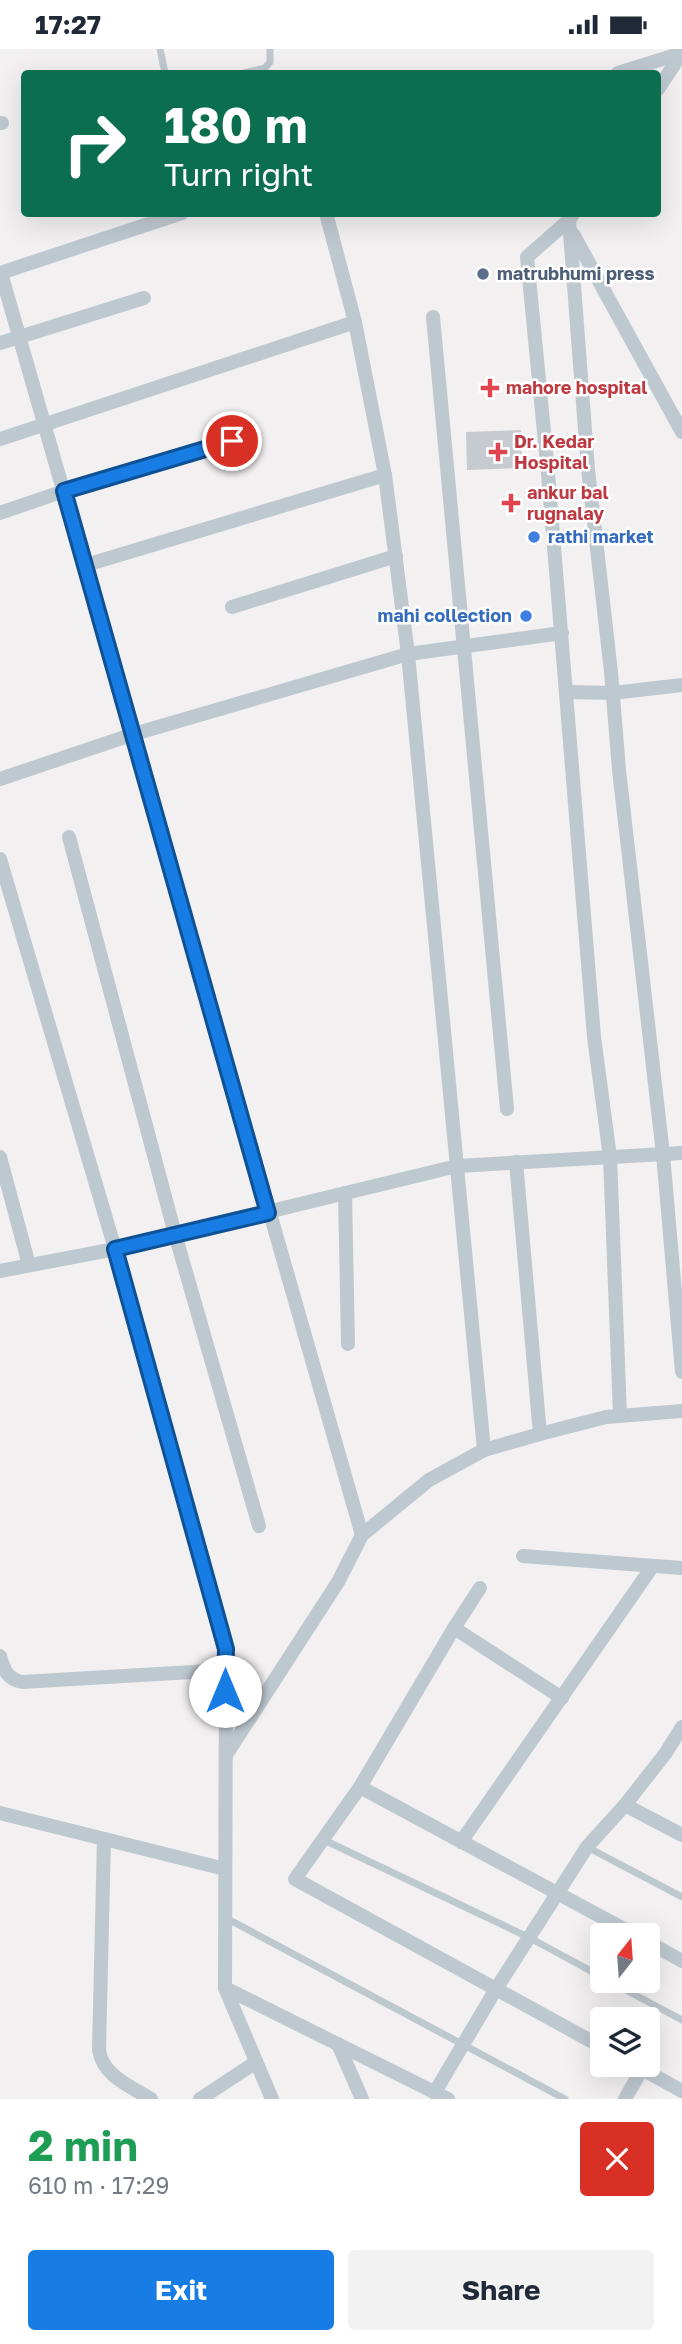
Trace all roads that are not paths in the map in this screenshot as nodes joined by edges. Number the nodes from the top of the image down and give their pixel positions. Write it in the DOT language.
graph roads {
  1 [pos="160,49"];
  2 [pos="270,49"];
  3 [pos="682,53"];
  4 [pos="164,70"];
  5 [pos="257,70"];
  6 [pos="628,70"];
  7 [pos="661,84"];
  8 [pos="170,217"];
  9 [pos="327,217"];
  10 [pos="569,217"];
  11 [pos="570,217"];
  12 [pos="570,217"];
  13 [pos="1,273"];
  14 [pos="144,298"];
  15 [pos="433,317"];
  16 [pos="355,322"];
  17 [pos="19,336"];
  18 [pos="0,342"];
  19 [pos="43,425"];
  20 [pos="682,432"];
  21 [pos="0,439"];
  22 [pos="232,441"];
  23 [pos="386,475"];
  24 [pos="64,491"];
  25 [pos="0,513"];
  26 [pos="396,556"];
  27 [pos="86,565"];
  28 [pos="232,607"];
  29 [pos="562,633"];
  30 [pos="464,646"];
  31 [pos="408,654"];
  32 [pos="682,685"];
  33 [pos="567,692"];
  34 [pos="613,693"];
  35 [pos="134,734"];
  36 [pos="0,779"];
  37 [pos="69,837"];
  38 [pos="0,859"];
  39 [pos="507,1109"];
  40 [pos="682,1153"];
  41 [pos="663,1154"];
  42 [pos="0,1157"];
  43 [pos="610,1157"];
  44 [pos="516,1162"];
  45 [pos="457,1166"];
  46 [pos="345,1193"];
  47 [pos="268,1213"];
  48 [pos="175,1234"];
  49 [pos="115,1249"];
  50 [pos="29,1265"];
  51 [pos="0,1271"];
  52 [pos="348,1344"];
  53 [pos="682,1372"];
  54 [pos="682,1411"];
  55 [pos="620,1415"];
  56 [pos="540,1434"];
  57 [pos="484,1450"];
  58 [pos="259,1526"];
  59 [pos="362,1535"];
  60 [pos="523,1556"];
  61 [pos="652,1567"];
  62 [pos="682,1568"];
  63 [pos="480,1588"];
  64 [pos="454,1628"];
  65 [pos="0,1656"];
  66 [pos="226,1670"];
  67 [pos="562,1697"];
  68 [pos="682,1727"];
  69 [pos="225,1756"];
  70 [pos="359,1787"];
  71 [pos="625,1805"];
  72 [pos="0,1813"];
  73 [pos="682,1835"];
  74 [pos="104,1839"];
  75 [pos="323,1840"];
  76 [pos="461,1842"];
  77 [pos="587,1847"];
  78 [pos="225,1869"];
  79 [pos="558,1894"];
  80 [pos="682,1897"];
  81 [pos="225,1917"];
  82 [pos="612,1923"];
  83 [pos="530,1938"];
  84 [pos="660,1949"];
  85 [pos="682,1961"];
  86 [pos="590,1970"];
  87 [pos="225,1988"];
  88 [pos="496,1989"];
  89 [pos="631,1993"];
  90 [pos="682,2020"];
  91 [pos="590,2040"];
  92 [pos="338,2044"];
  93 [pos="462,2044"];
  94 [pos="256,2062"];
  95 [pos="634,2077"];
  96 [pos="656,2077"];
  97 [pos="682,2091"];
  98 [pos="441,2097"];
  99 [pos="151,2099"];
  100 [pos="200,2099"];
  101 [pos="272,2099"];
  102 [pos="362,2099"];
  103 [pos="565,2099"];
  104 [pos="625,2099"];
  1 -- 4 [label="lane"];
  2 -- 5 [label="lane"];
  3 -- 6 [label="street"];
  3 -- 7 [label="street"];
  8 -- 13 [label="street"];
  9 -- 16 [label="street"];
  10 -- 29 [label="street"];
  11 -- 20 [label="street"];
  12 -- 34 [label="street"];
  13 -- 17 [label="street"];
  14 -- 17 [label="street"];
  15 -- 30 [label="street"];
  16 -- 19 [label="street"];
  16 -- 23 [label="street"];
  17 -- 18 [label="street"];
  17 -- 19 [label="street"];
  19 -- 21 [label="street"];
  19 -- 24 [label="street"];
  22 -- 24 [label="street"];
  23 -- 26 [label="street"];
  23 -- 27 [label="street"];
  24 -- 25 [label="street"];
  24 -- 27 [label="street"];
  26 -- 28 [label="street"];
  26 -- 31 [label="street"];
  27 -- 35 [label="street"];
  29 -- 30 [label="street"];
  29 -- 33 [label="street"];
  30 -- 31 [label="street"];
  30 -- 39 [label="street"];
  31 -- 35 [label="street"];
  31 -- 45 [label="street"];
  32 -- 34 [label="street"];
  33 -- 34 [label="street"];
  33 -- 43 [label="street"];
  34 -- 41 [label="street"];
  35 -- 36 [label="street"];
  35 -- 47 [label="street"];
  37 -- 48 [label="street"];
  38 -- 49 [label="street"];
  40 -- 41 [label="street"];
  41 -- 43 [label="street"];
  41 -- 53 [label="street"];
  42 -- 50 [label="street"];
  43 -- 44 [label="street"];
  43 -- 55 [label="street"];
  44 -- 45 [label="street"];
  44 -- 56 [label="street"];
  45 -- 46 [label="street"];
  45 -- 57 [label="street"];
  46 -- 47 [label="street"];
  46 -- 52 [label="street"];
  47 -- 48 [label="street"];
  47 -- 59 [label="street"];
  48 -- 49 [label="street"];
  48 -- 58 [label="street"];
  49 -- 50 [label="street"];
  49 -- 66 [label="street"];
  50 -- 51 [label="street"];
  54 -- 55 [label="street"];
  55 -- 56 [label="street"];
  56 -- 57 [label="street"];
  57 -- 59 [label="street"];
  59 -- 69 [label="street"];
  60 -- 61 [label="street"];
  61 -- 62 [label="street"];
  61 -- 67 [label="street"];
  63 -- 64 [label="street"];
  64 -- 67 [label="street"];
  64 -- 70 [label="street"];
  65 -- 66 [label="street"];
  66 -- 69 [label="street"];
  67 -- 76 [label="street"];
  68 -- 71 [label="street"];
  69 -- 78 [label="street"];
  70 -- 75 [label="street"];
  70 -- 76 [label="street"];
  71 -- 73 [label="street"];
  71 -- 77 [label="street"];
  72 -- 74 [label="street"];
  74 -- 78 [label="street"];
  74 -- 99 [label="street"];
  75 -- 83 [label="lane"];
  75 -- 88 [label="street"];
  76 -- 79 [label="street"];
  77 -- 79 [label="street"];
  77 -- 80 [label="lane"];
  78 -- 81 [label="street"];
  79 -- 82 [label="street"];
  79 -- 83 [label="street"];
  81 -- 87 [label="street"];
  81 -- 93 [label="lane"];
  83 -- 86 [label="lane"];
  83 -- 88 [label="street"];
  84 -- 85 [label="street"];
  87 -- 92 [label="street"];
  87 -- 94 [label="street"];
  88 -- 91 [label="street"];
  88 -- 93 [label="street"];
  89 -- 90 [label="lane"];
  92 -- 98 [label="street"];
  92 -- 102 [label="street"];
  93 -- 98 [label="street"];
  93 -- 103 [label="lane"];
  94 -- 100 [label="street"];
  94 -- 101 [label="street"];
  95 -- 104 [label="street"];
  96 -- 97 [label="street"];
}
